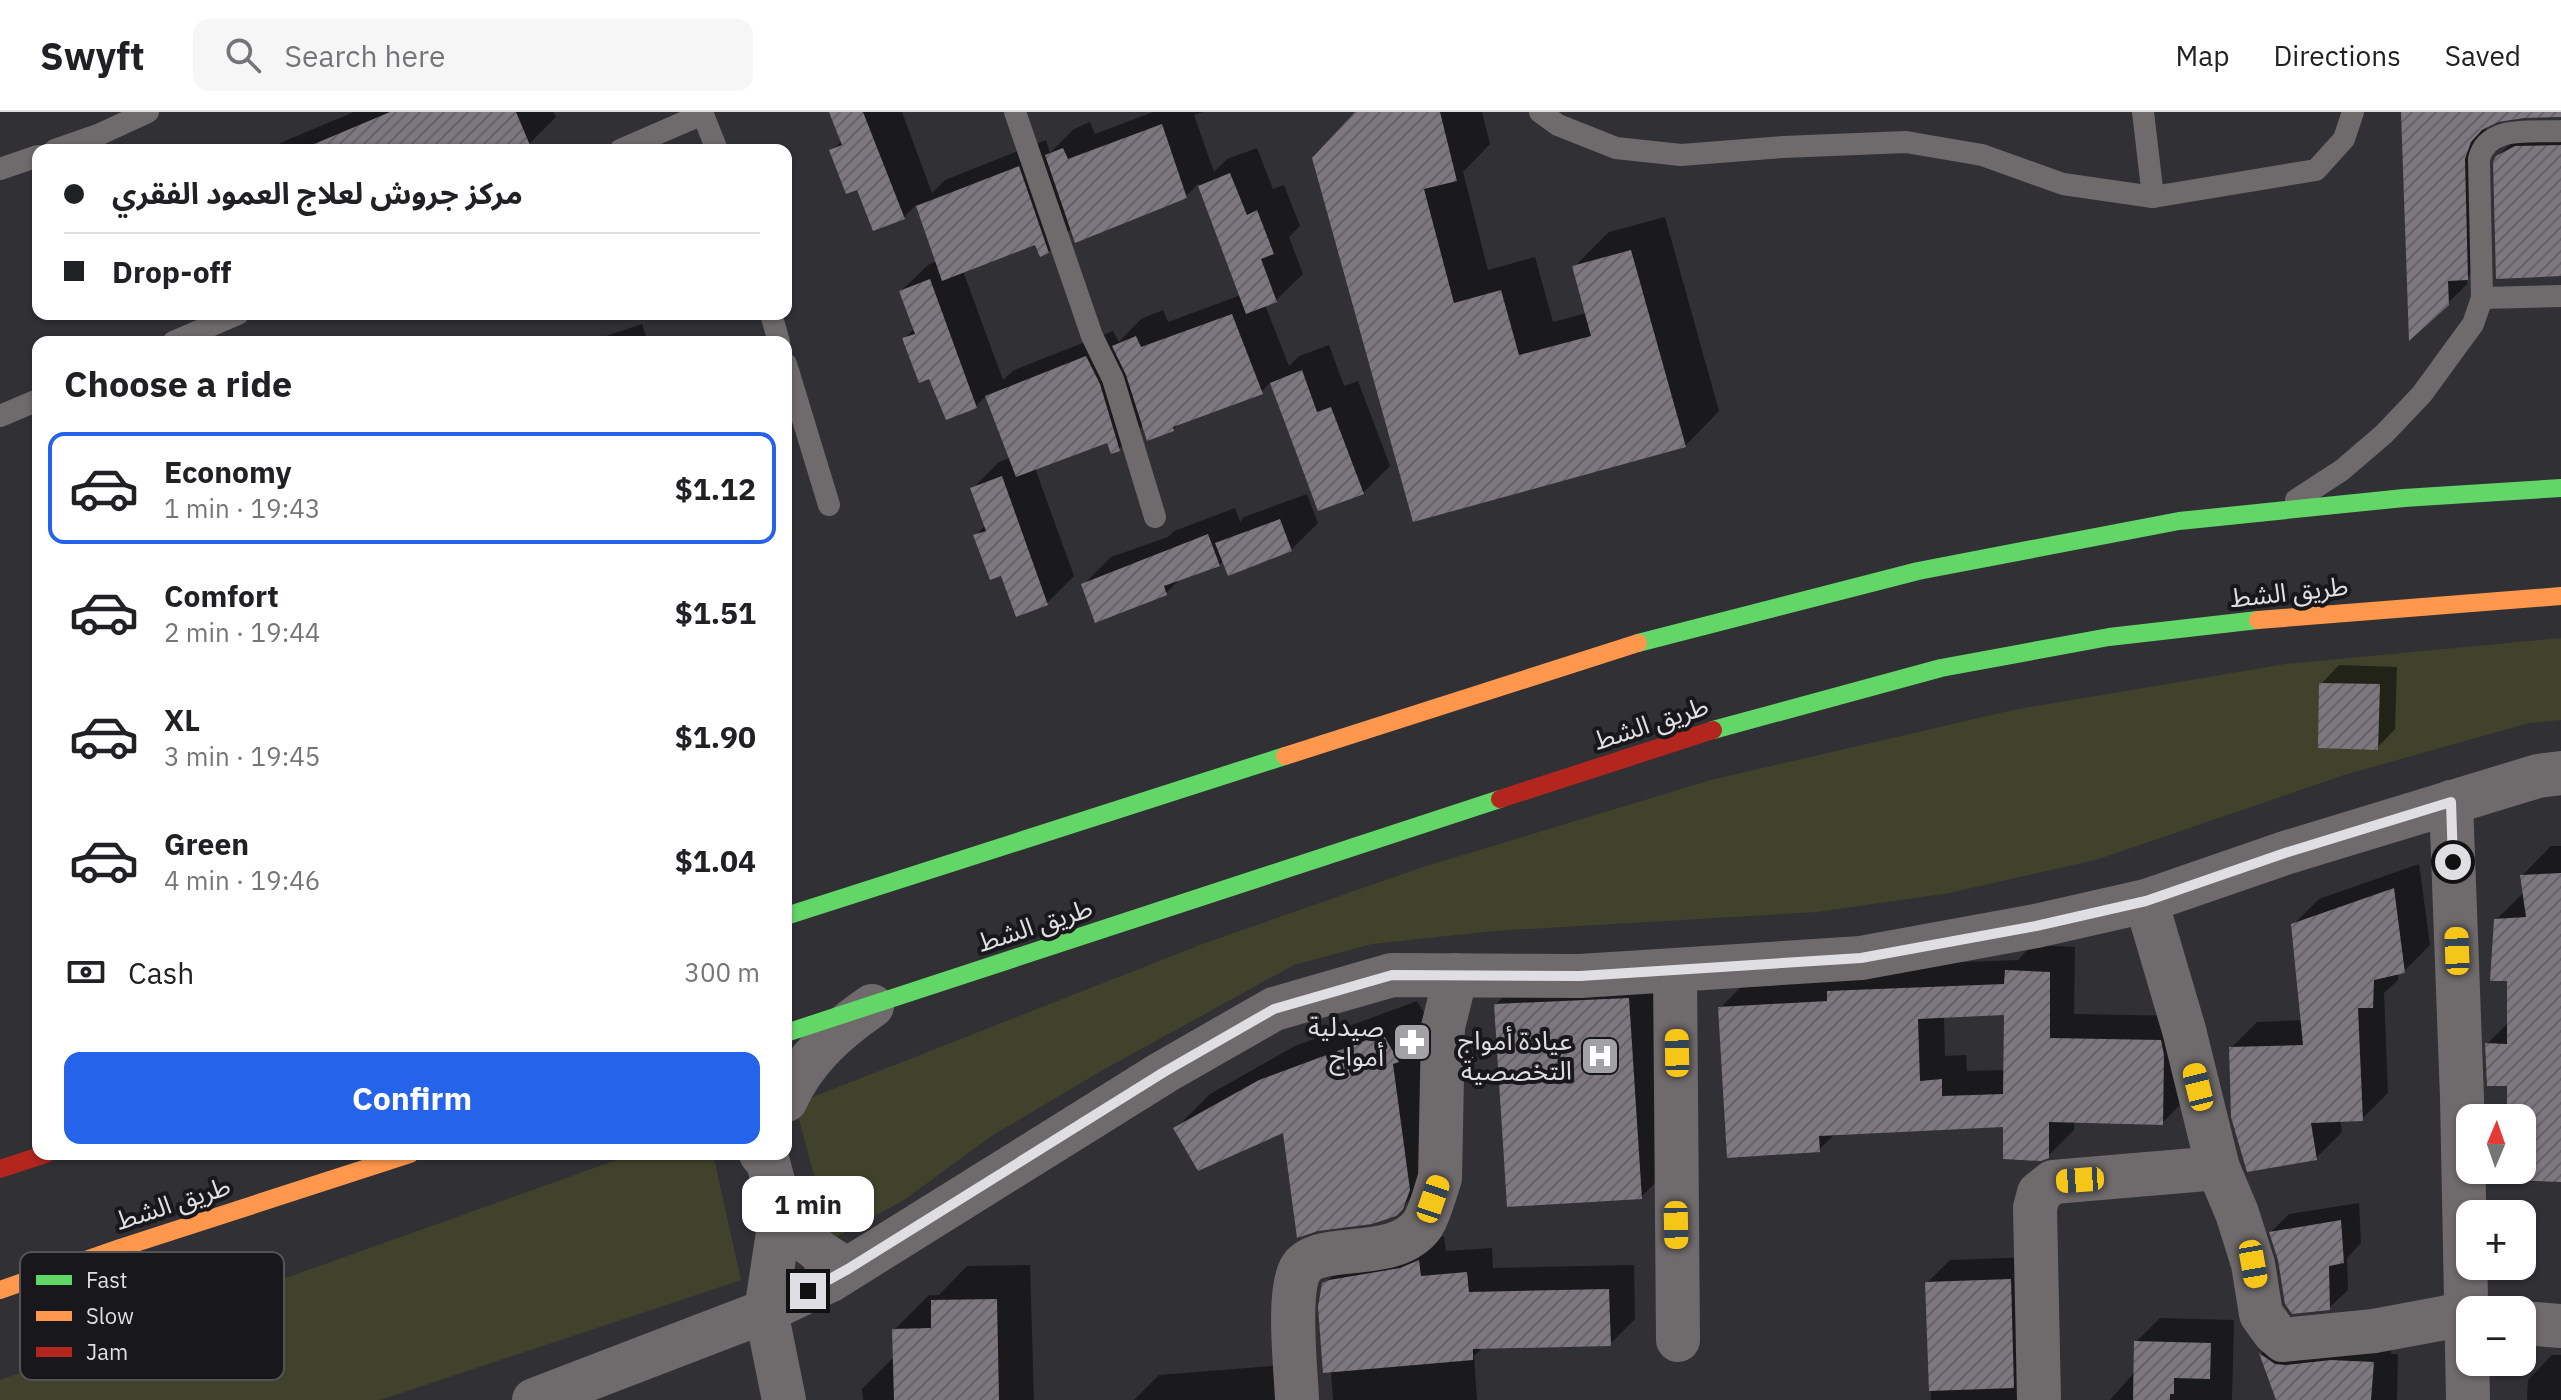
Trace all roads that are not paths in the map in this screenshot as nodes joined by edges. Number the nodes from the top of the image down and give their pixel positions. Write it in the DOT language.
graph roads {
  1 [pos="148,112"];
  2 [pos="1015,112"];
  3 [pos="1540,112"];
  4 [pos="2143,112"];
  5 [pos="2353,112"];
  6 [pos="702,113"];
  7 [pos="2561,131"];
  8 [pos="72,144"];
  9 [pos="633,144"];
  10 [pos="715,144"];
  11 [pos="32,158"];
  12 [pos="0,169"];
  13 [pos="2153,197"];
  14 [pos="2561,296"];
  15 [pos="2482,298"];
  16 [pos="224,320"];
  17 [pos="187,336"];
  18 [pos="792,384"];
  19 [pos="32,403"];
  20 [pos="0,416"];
  21 [pos="2561,488"];
  22 [pos="829,505"];
  23 [pos="2276,511"];
  24 [pos="1155,517"];
  25 [pos="2561,596"];
  26 [pos="2561,773"];
  27 [pos="2451,802"];
  28 [pos="2146,901"];
  29 [pos="792,914"];
  30 [pos="1675,970"];
  31 [pos="1456,975"];
  32 [pos="874,1005"];
  33 [pos="792,1031"];
  34 [pos="792,1090"];
  35 [pos="32,1159"];
  36 [pos="391,1160"];
  37 [pos="767,1160"];
  38 [pos="2218,1168"];
  39 [pos="0,1169"];
  40 [pos="781,1213"];
  41 [pos="109,1252"];
  42 [pos="848,1269"];
  43 [pos="20,1283"];
  44 [pos="0,1290"];
  45 [pos="2467,1296"];
  46 [pos="766,1311"];
  47 [pos="2456,1319"];
  48 [pos="2536,1324"];
  49 [pos="2561,1326"];
  50 [pos="1678,1340"];
  51 [pos="2468,1376"];
  52 [pos="534,1400"];
  53 [pos="784,1400"];
  54 [pos="1297,1400"];
  55 [pos="2039,1400"];
  56 [pos="2468,1400"];
  1 -- 8 [label="lane"];
  2 -- 24 [label="lane"];
  3 -- 13 [label="lane"];
  4 -- 13 [label="lane"];
  5 -- 13 [label="lane"];
  6 -- 9 [label="lane"];
  6 -- 10 [label="lane"];
  7 -- 15 [label="lane"];
  11 -- 12 [label="lane"];
  14 -- 15 [label="lane"];
  15 -- 23 [label="lane"];
  16 -- 17 [label="lane"];
  18 -- 22 [label="lane"];
  19 -- 20 [label="lane"];
  21 -- 23 [label="highway"];
  23 -- 29 [label="highway"];
  25 -- 32 [label="highway, طريق الشط"];
  26 -- 27 [label="street"];
  27 -- 28 [label="street"];
  27 -- 45 [label="street"];
  28 -- 30 [label="street"];
  28 -- 38 [label="street"];
  30 -- 31 [label="street"];
  30 -- 50 [label="street"];
  31 -- 42 [label="street"];
  31 -- 54 [label="street"];
  32 -- 33 [label="highway, طريق الشط"];
  32 -- 34 [label="street"];
  35 -- 39 [label="highway"];
  36 -- 41 [label="highway, طريق الشط"];
  37 -- 40 [label="street"];
  38 -- 47 [label="street"];
  38 -- 55 [label="street"];
  40 -- 42 [label="street"];
  40 -- 46 [label="street"];
  42 -- 46 [label="street"];
  43 -- 44 [label="highway, طريق الشط"];
  46 -- 52 [label="street"];
  46 -- 53 [label="street"];
  48 -- 49 [label="street"];
  51 -- 56 [label="street"];
}
